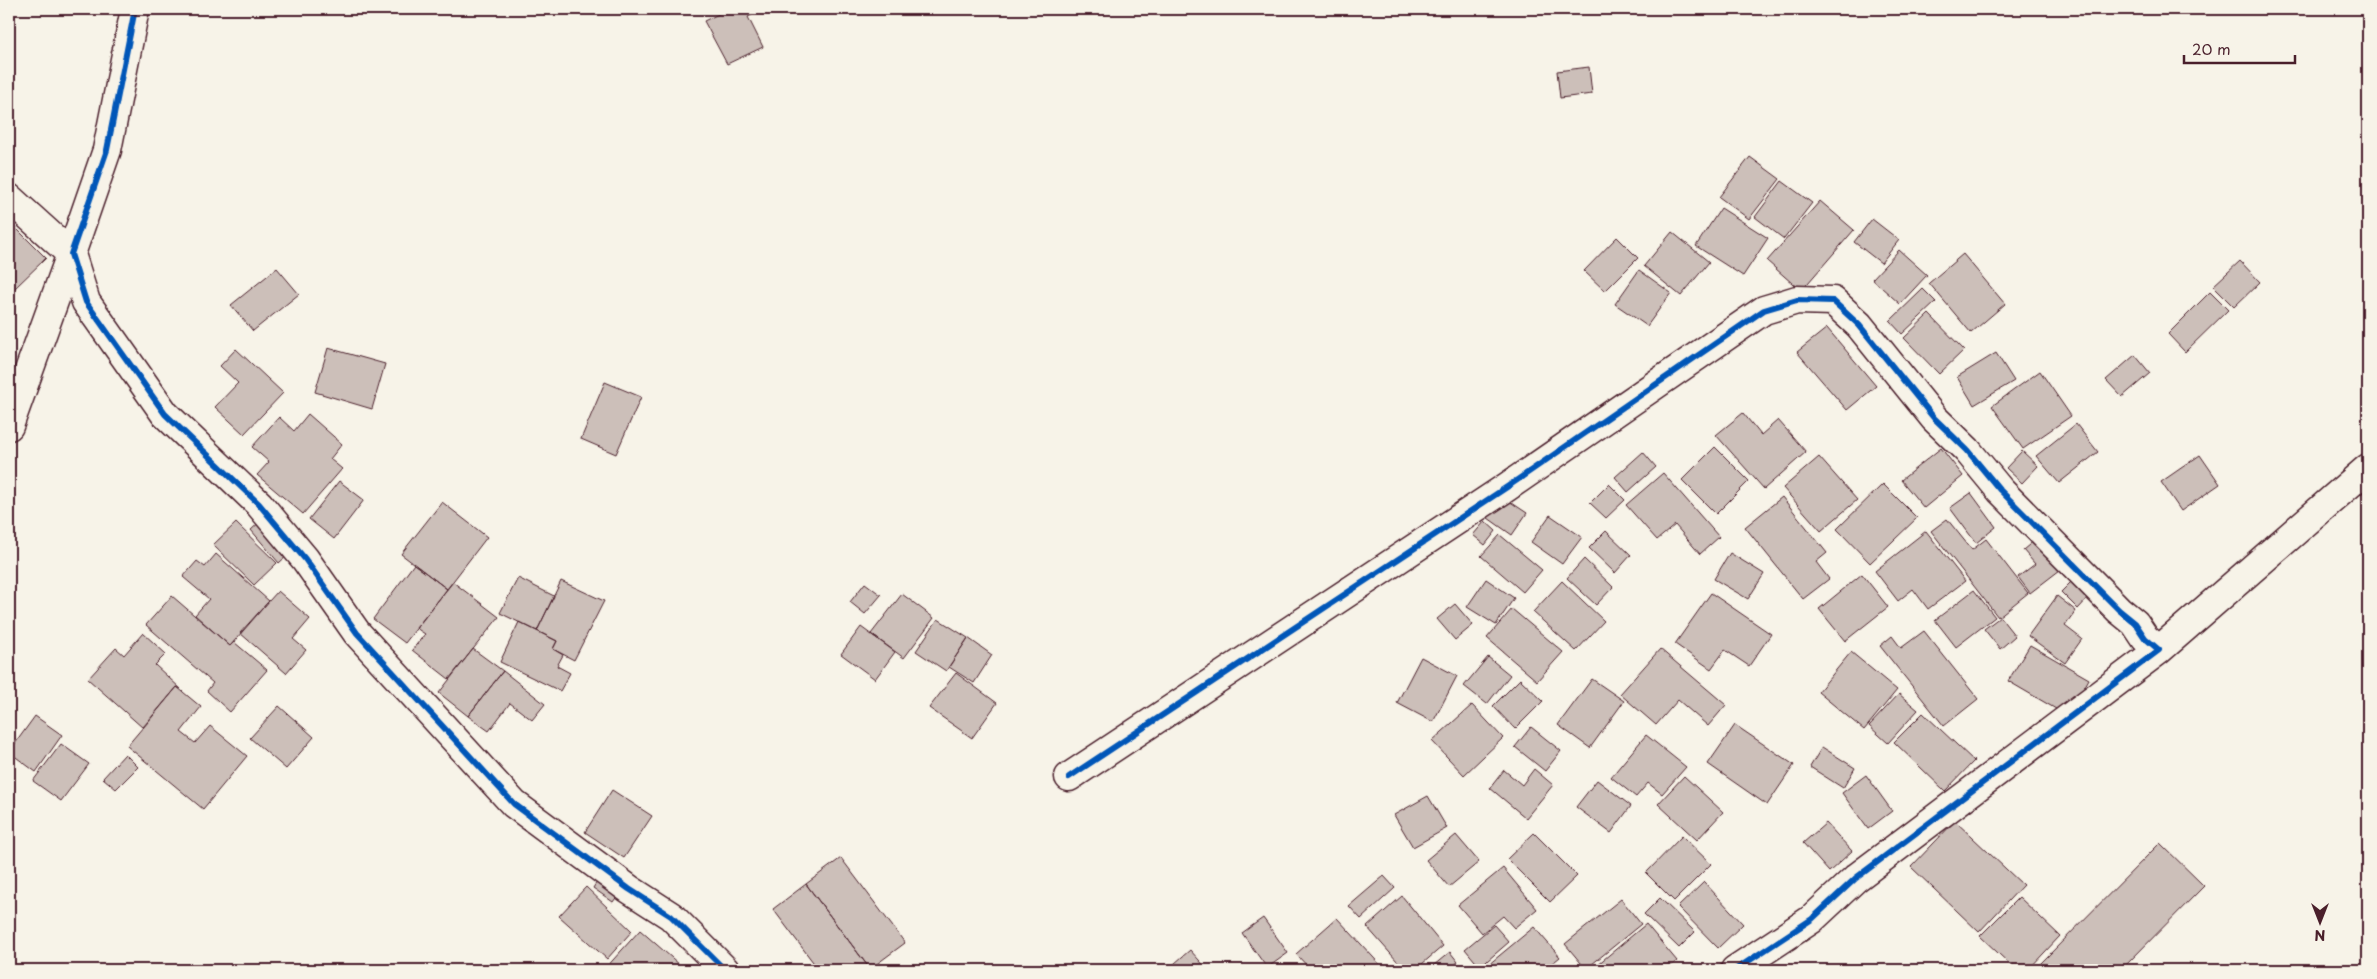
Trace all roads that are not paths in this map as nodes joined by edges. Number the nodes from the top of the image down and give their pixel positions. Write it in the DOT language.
graph roads {
  1 [pos="135,9"];
  2 [pos="9,198"];
  3 [pos="72,254"];
  4 [pos="9,426"];
  5 [pos="2368,468"];
  6 [pos="2159,650"];
  7 [pos="1069,777"];
  8 [pos="725,970"];
  9 [pos="1735,970"];
  1 -- 3 [label="street"];
  2 -- 3 [label="street"];
  3 -- 4 [label="street"];
  3 -- 8 [label="street"];
  5 -- 6 [label="street"];
  6 -- 7 [label="street"];
  6 -- 9 [label="street"];
}
